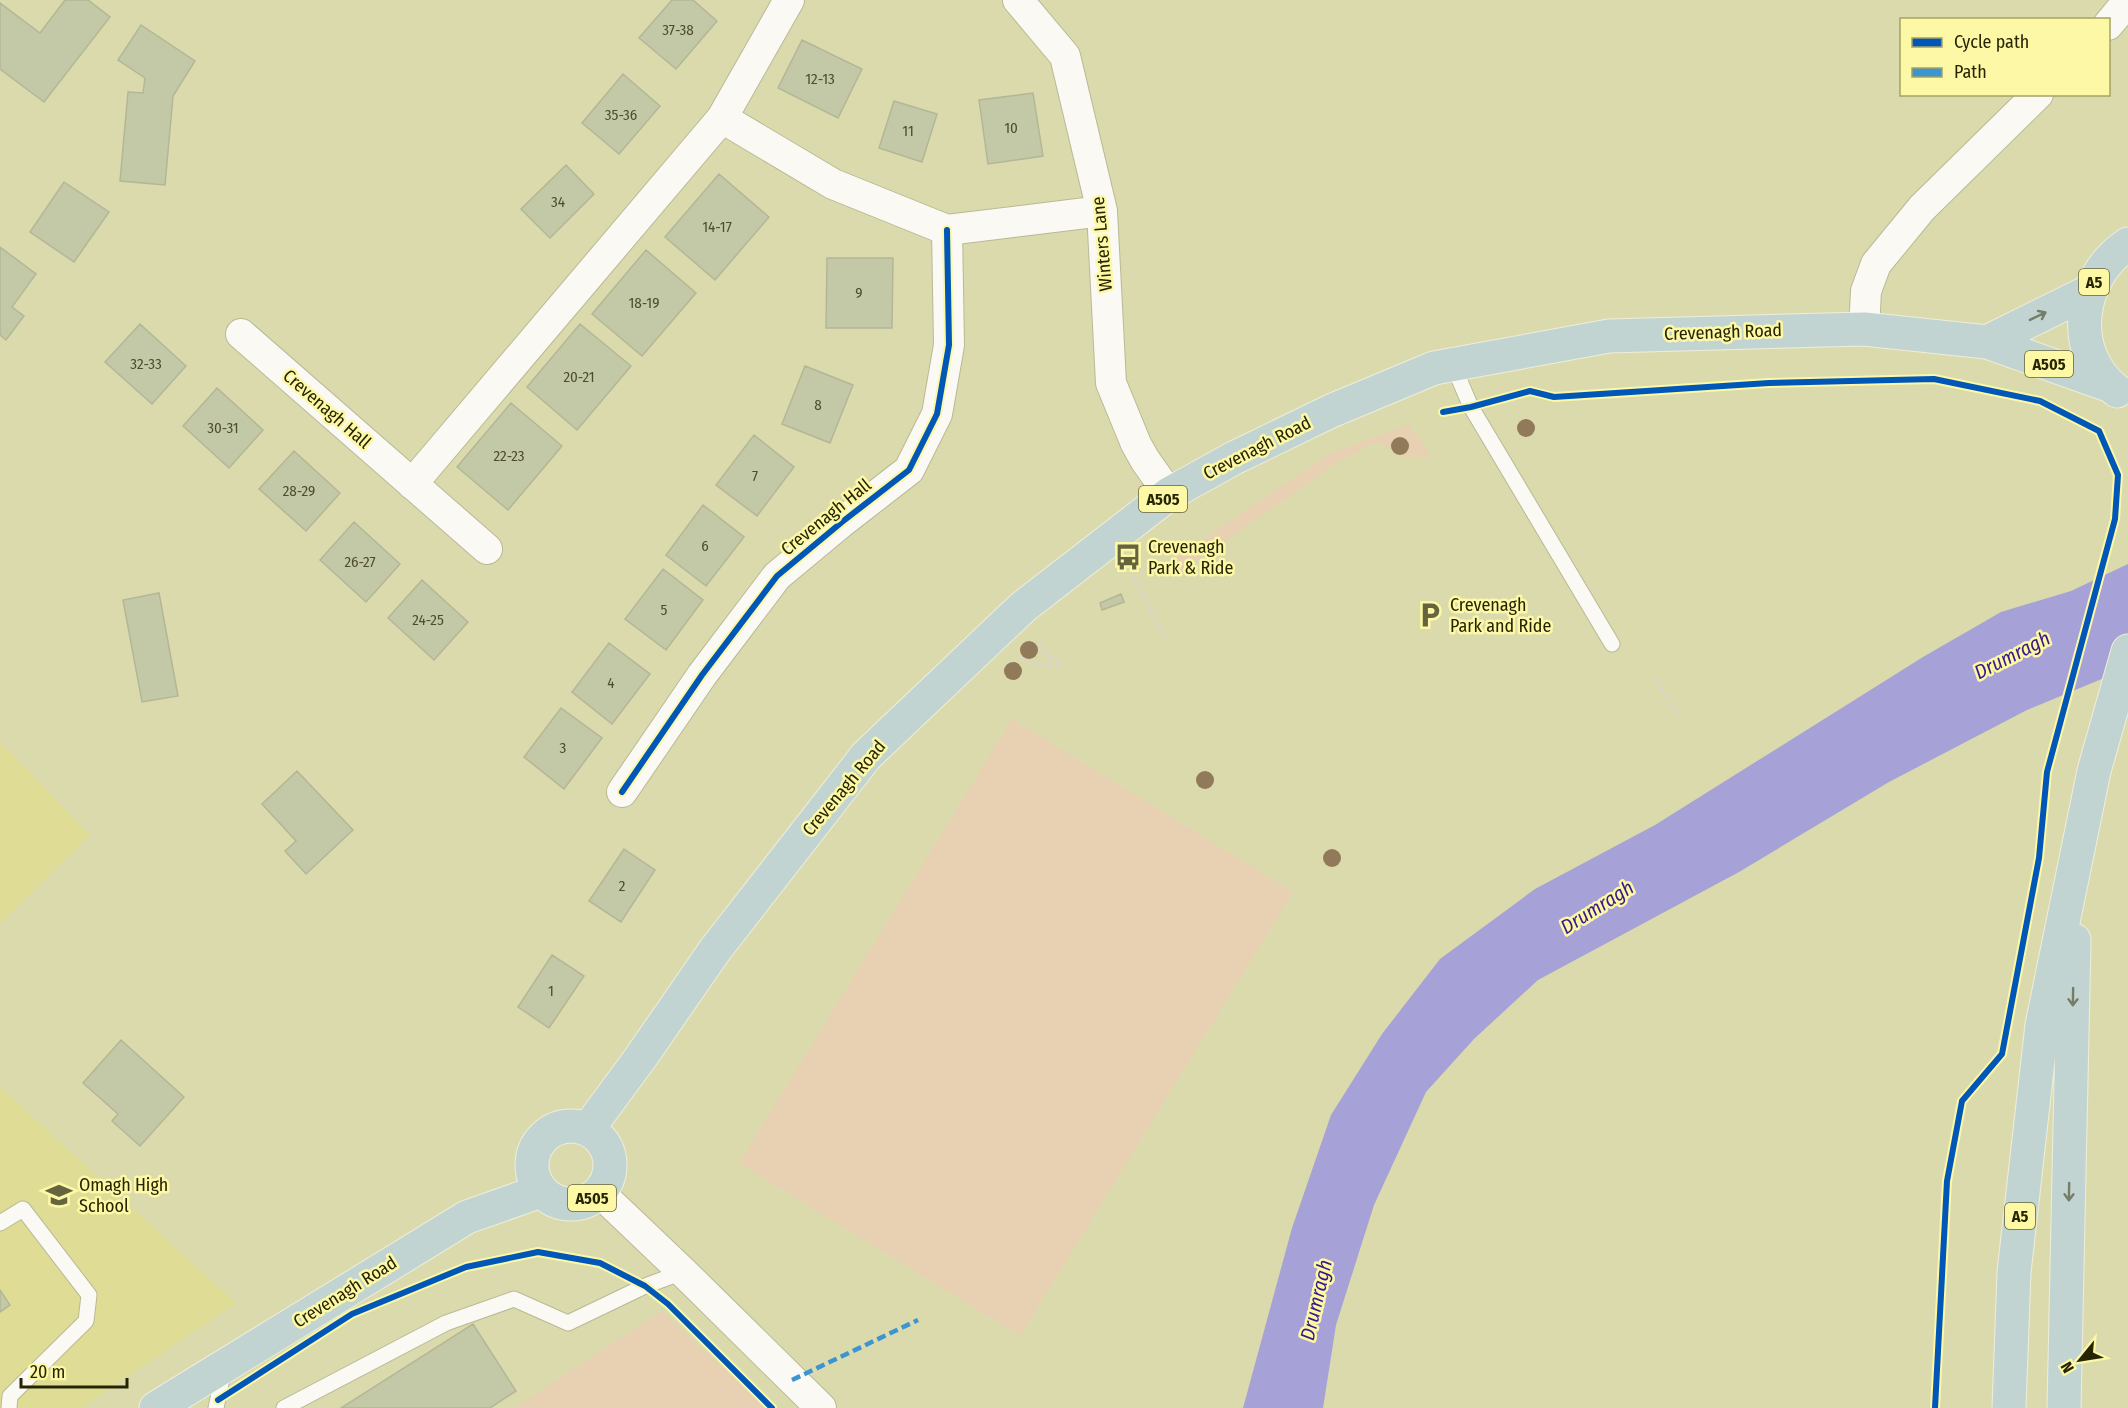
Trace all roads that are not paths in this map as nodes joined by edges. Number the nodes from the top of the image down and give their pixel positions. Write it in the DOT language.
graph roads {
  1 [pos="789,0"];
  2 [pos="1018,0"];
  3 [pos="2128,1"];
  4 [pos="2110,24"];
  5 [pos="2035,96"];
  6 [pos="722,118"];
  7 [pos="1102,211"];
  8 [pos="947,230"];
  9 [pos="2128,244"];
  10 [pos="2090,291"];
  11 [pos="1864,328"];
  12 [pos="241,334"];
  13 [pos="1987,342"];
  14 [pos="1453,365"];
  15 [pos="2120,393"];
  16 [pos="412,484"];
  17 [pos="1169,494"];
  18 [pos="487,549"];
  19 [pos="1612,644"];
  20 [pos="2128,651"];
  21 [pos="622,792"];
  22 [pos="2076,854"];
  23 [pos="588,1129"];
  24 [pos="541,1191"];
  25 [pos="599,1192"];
  26 [pos="0,1223"];
  27 [pos="683,1272"];
  28 [pos="224,1366"];
  29 [pos="9,1408"];
  30 [pos="156,1408"];
  31 [pos="216,1408"];
  32 [pos="284,1408"];
  33 [pos="821,1408"];
  34 [pos="2009,1408"];
  35 [pos="2064,1408"];
  1 -- 6 [label="street"];
  2 -- 7 [label="street, Winters Lane"];
  3 -- 4 [label="street"];
  5 -- 11 [label="street"];
  6 -- 8 [label="street"];
  6 -- 16 [label="street"];
  7 -- 8 [label="street"];
  7 -- 17 [label="street, Winters Lane"];
  8 -- 21 [label="street, Crevenagh Hall"];
  9 -- 10 [label="highway, A5"];
  13 -- 10 [label="highway, A505, one-way"];
  10 -- 15 [label="highway, A5"];
  11 -- 13 [label="highway, Crevenagh Road / A505"];
  11 -- 14 [label="highway, Crevenagh Road / A505"];
  12 -- 16 [label="street, Crevenagh Hall"];
  13 -- 15 [label="highway, Crevenagh Road / A505"];
  14 -- 17 [label="highway, Crevenagh Road / A505"];
  14 -- 19 [label="lane"];
  16 -- 18 [label="street, Crevenagh Hall"];
  17 -- 23 [label="highway, Crevenagh Road / A505"];
  20 -- 22 [label="highway, A5"];
  22 -- 34 [label="highway, A5"];
  22 -- 35 [label="highway, one-way"];
  23 -- 24 [label="highway, A505"];
  23 -- 25 [label="highway, A505"];
  24 -- 25 [label="highway, A505"];
  24 -- 28 [label="highway, Crevenagh Road / A505"];
  25 -- 27 [label="street"];
  26 -- 29 [label="lane"];
  27 -- 32 [label="lane"];
  27 -- 33 [label="street"];
  28 -- 30 [label="highway, Crevenagh Road / A505"];
  28 -- 31 [label="lane"];
}
